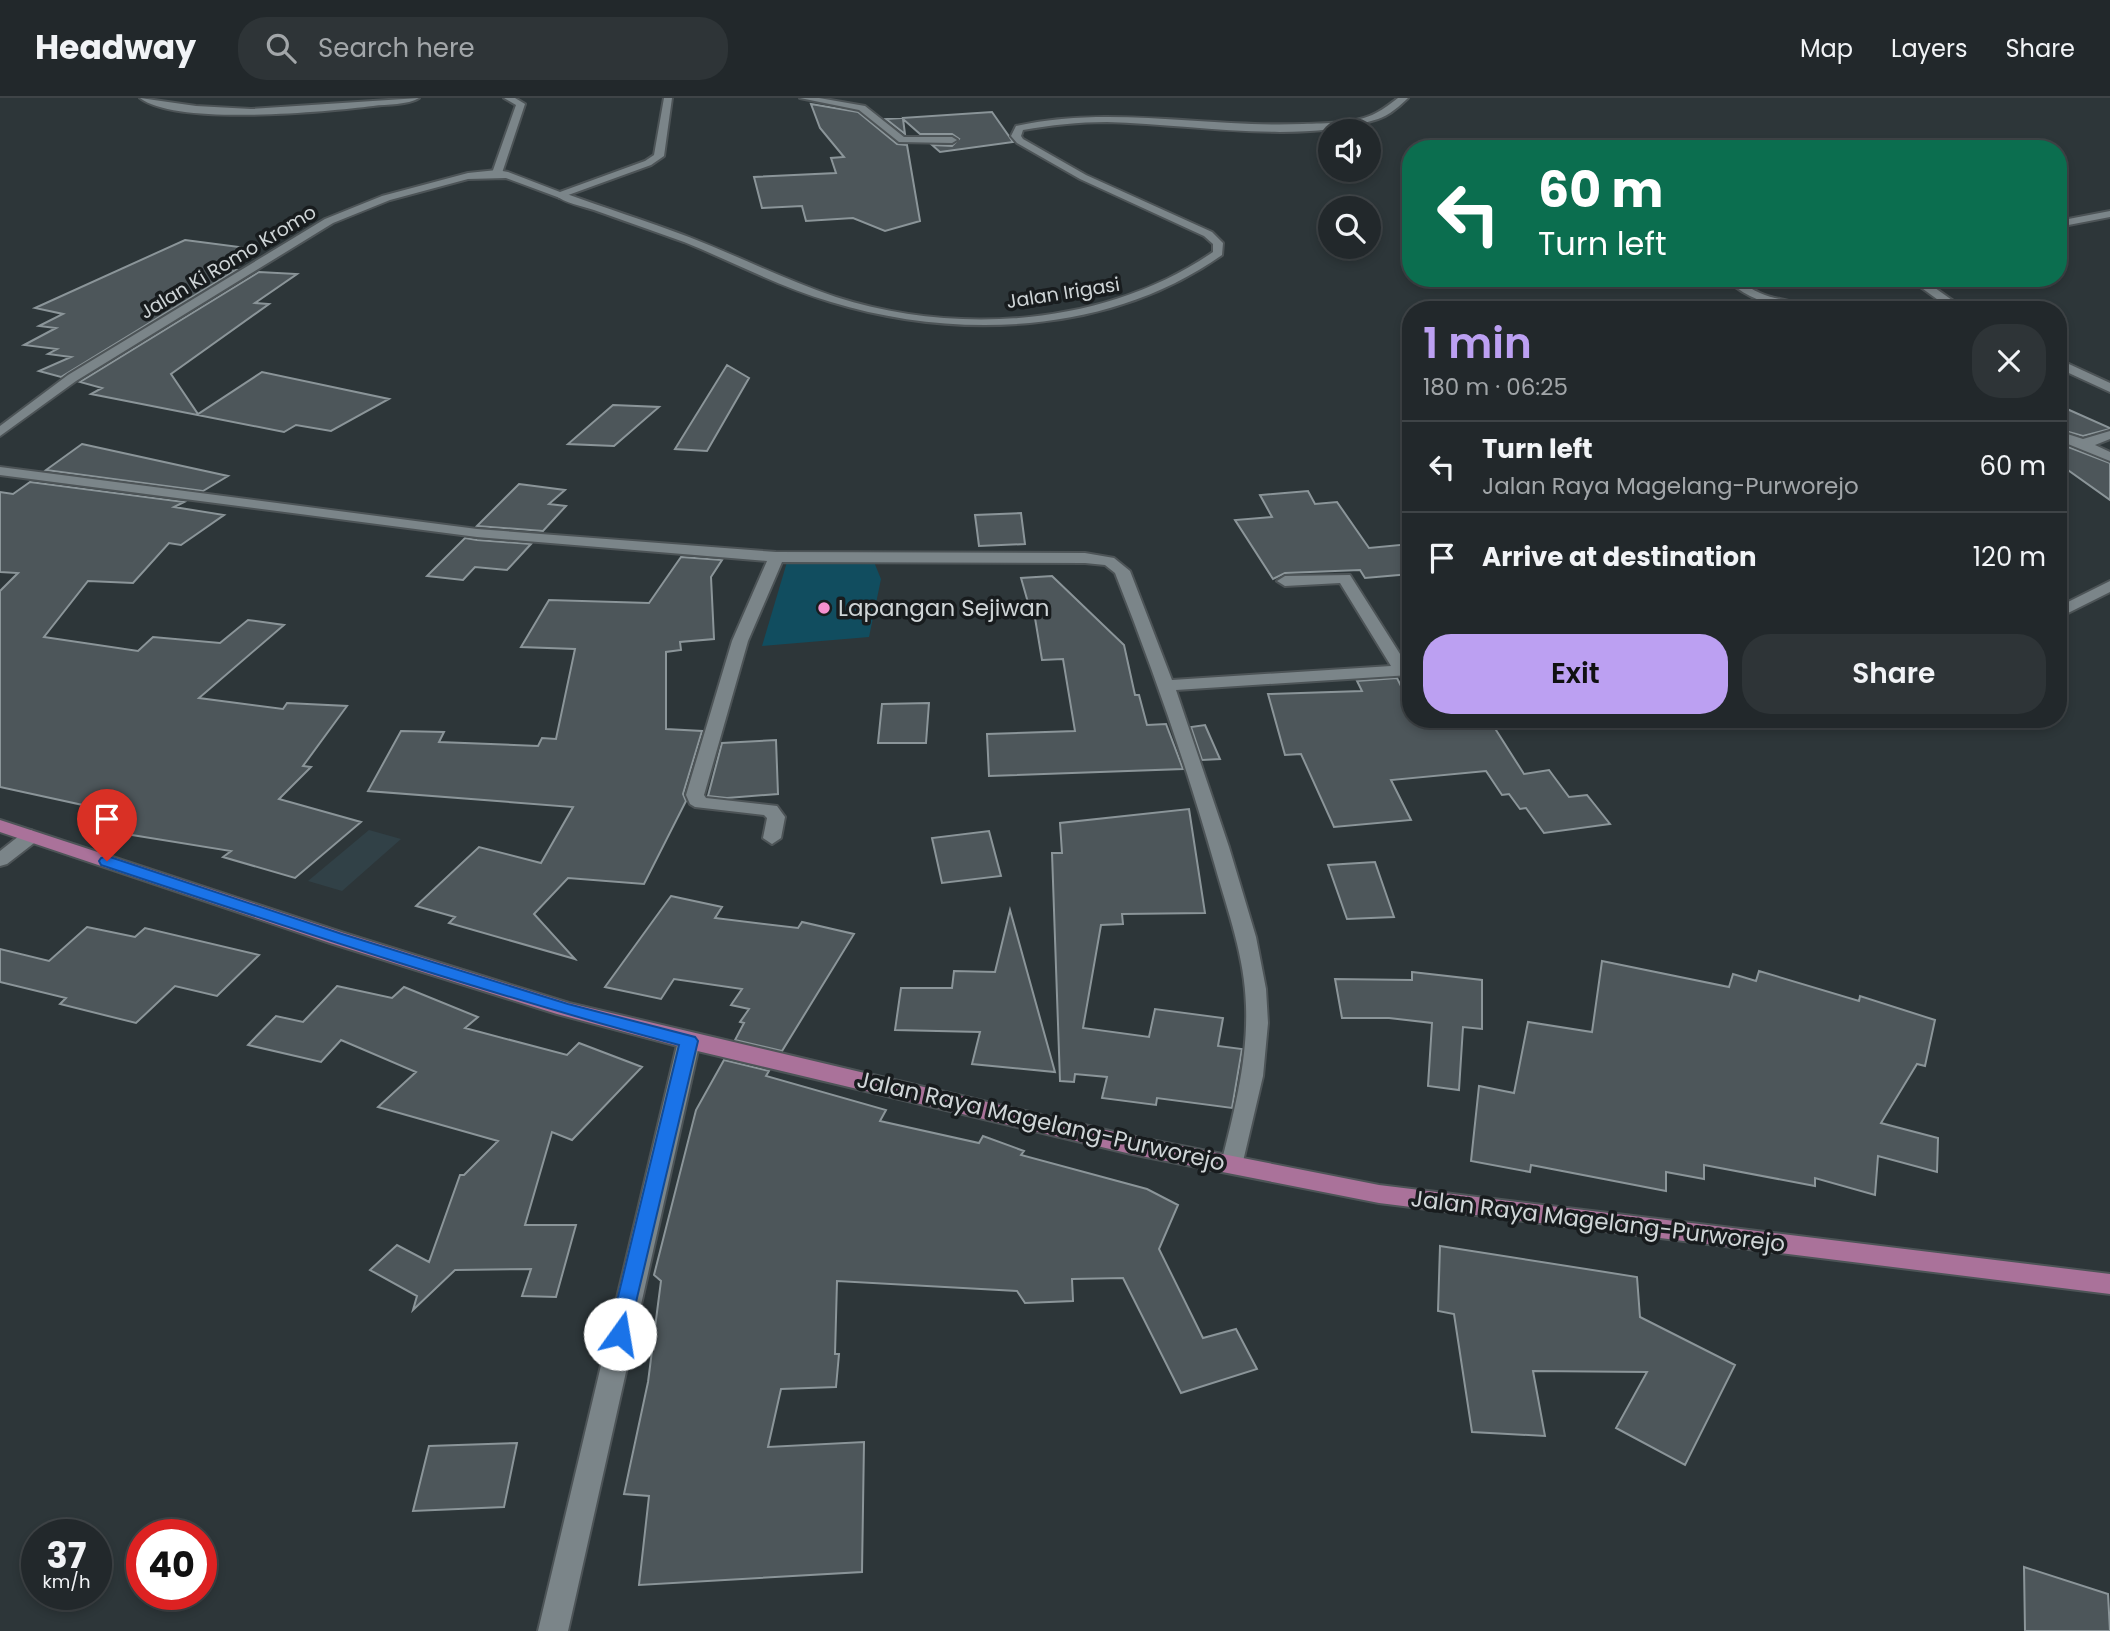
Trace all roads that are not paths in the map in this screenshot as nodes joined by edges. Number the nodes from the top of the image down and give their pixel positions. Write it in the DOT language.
graph roads {
  1 [pos="144,98"];
  2 [pos="415,98"];
  3 [pos="508,98"];
  4 [pos="668,98"];
  5 [pos="804,98"];
  6 [pos="1404,98"];
  7 [pos="952,140"];
  8 [pos="497,173"];
  9 [pos="560,195"];
  10 [pos="2110,214"];
  11 [pos="2067,223"];
  12 [pos="1743,287"];
  13 [pos="1926,287"];
  14 [pos="1777,301"];
  15 [pos="1947,301"];
  16 [pos="2067,367"];
  17 [pos="2110,388"];
  18 [pos="0,432"];
  19 [pos="2110,435"];
  20 [pos="2067,438"];
  21 [pos="2083,444"];
  22 [pos="2110,457"];
  23 [pos="0,471"];
  24 [pos="776,557"];
  25 [pos="1284,582"];
  26 [pos="2110,586"];
  27 [pos="2067,608"];
  28 [pos="1402,664"];
  29 [pos="1402,670"];
  30 [pos="1168,685"];
  31 [pos="0,825"];
  32 [pos="31,836"];
  33 [pos="772,838"];
  34 [pos="0,860"];
  35 [pos="689,1041"];
  36 [pos="1233,1164"];
  37 [pos="2110,1284"];
  38 [pos="553,1631"];
  1 -- 2 [label="street"];
  3 -- 8 [label="street"];
  4 -- 9 [label="street"];
  5 -- 7 [label="street"];
  6 -- 9 [label="street, Jalan Irigasi"];
  8 -- 9 [label="street, Jalan Irigasi"];
  8 -- 18 [label="street, Jalan Ki Romo Kromo"];
  10 -- 11 [label="street"];
  12 -- 14 [label="street"];
  13 -- 15 [label="street"];
  16 -- 17 [label="street"];
  19 -- 21 [label="street"];
  20 -- 21 [label="street"];
  21 -- 22 [label="street"];
  23 -- 24 [label="street"];
  24 -- 30 [label="street"];
  24 -- 33 [label="street"];
  25 -- 28 [label="street"];
  26 -- 27 [label="street"];
  29 -- 30 [label="street"];
  30 -- 36 [label="street"];
  31 -- 32 [label="main road, Jalan Raya Magelang-Purworejo"];
  32 -- 34 [label="street"];
  32 -- 35 [label="main road, Jalan Raya Magelang-Purworejo"];
  35 -- 36 [label="main road, Jalan Raya Magelang-Purworejo"];
  35 -- 38 [label="street"];
  36 -- 37 [label="main road, Jalan Raya Magelang-Purworejo"];
}
